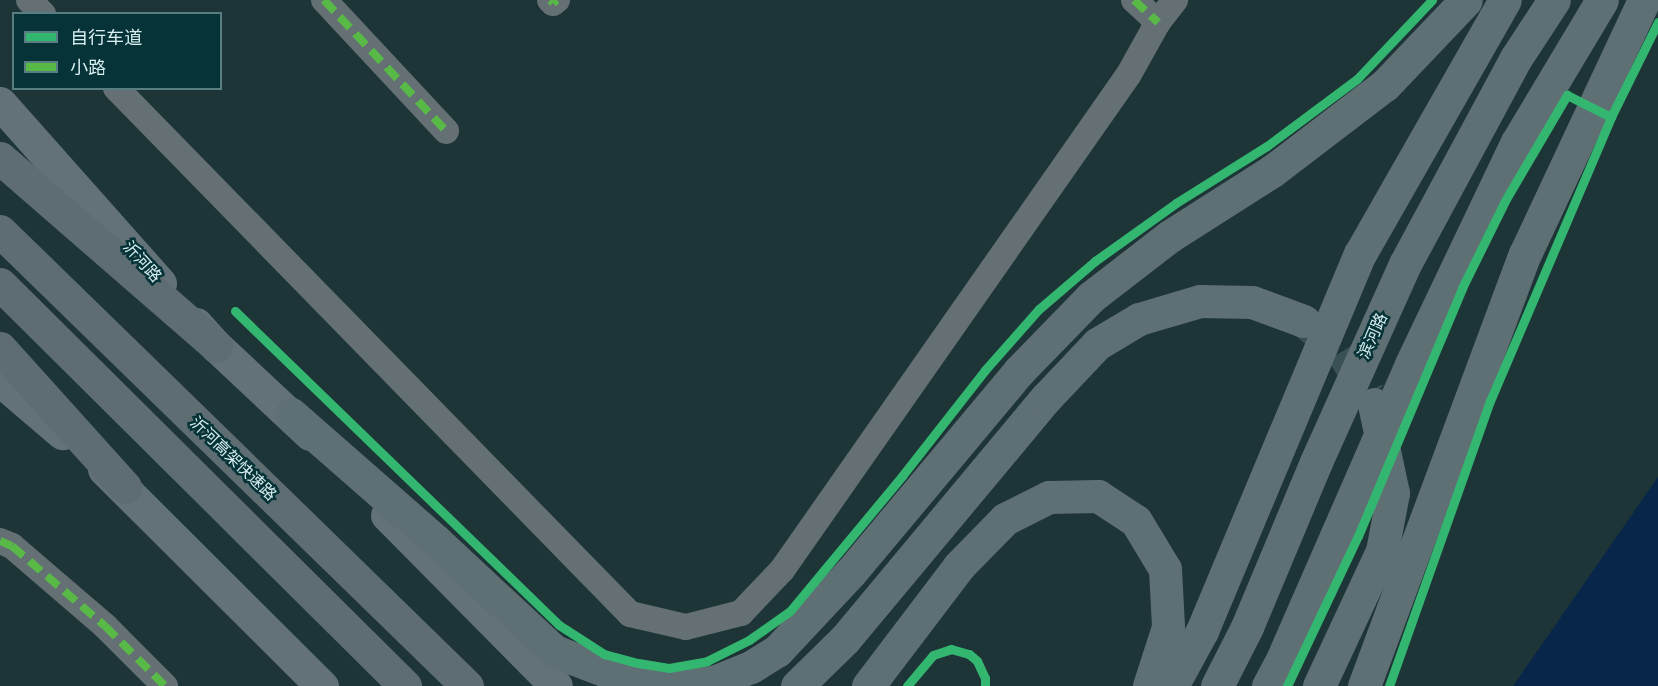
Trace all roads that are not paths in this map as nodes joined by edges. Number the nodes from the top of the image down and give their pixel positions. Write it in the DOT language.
graph roads {
  1 [pos="29,0"];
  2 [pos="324,0"];
  3 [pos="550,0"];
  4 [pos="557,0"];
  5 [pos="1134,0"];
  6 [pos="1175,0"];
  7 [pos="1466,0"];
  8 [pos="1505,0"];
  9 [pos="1554,0"];
  10 [pos="1602,0"];
  11 [pos="1644,0"];
  12 [pos="41,12"];
  13 [pos="1158,22"];
  14 [pos="118,90"];
  15 [pos="0,103"];
  16 [pos="446,131"];
  17 [pos="0,158"];
  18 [pos="0,231"];
  19 [pos="0,284"];
  20 [pos="1304,321"];
  21 [pos="216,346"];
  22 [pos="0,348"];
  23 [pos="0,380"];
  24 [pos="1374,404"];
  25 [pos="291,414"];
  26 [pos="125,487"];
  27 [pos="0,542"];
  28 [pos="554,651"];
  29 [pos="165,686"];
  30 [pos="322,686"];
  31 [pos="405,686"];
  32 [pos="466,686"];
  33 [pos="556,686"];
  34 [pos="594,686"];
  35 [pos="672,686"];
  36 [pos="682,686"];
  37 [pos="797,686"];
  38 [pos="867,686"];
  39 [pos="1149,686"];
  40 [pos="1172,686"];
  41 [pos="1217,686"];
  42 [pos="1268,686"];
  43 [pos="1319,686"];
  44 [pos="1364,686"];
  1 -- 12 [label="street"];
  2 -- 16 [label="street"];
  3 -- 4 [label="street"];
  5 -- 13 [label="street"];
  6 -- 13 [label="street"];
  7 -- 36 [label="main road"];
  8 -- 40 [label="main road"];
  9 -- 41 [label="main road, 滨河路"];
  10 -- 42 [label="main road, bridge"];
  11 -- 44 [label="main road"];
  13 -- 14 [label="street"];
  15 -- 21 [label="main road, 沂河路"];
  17 -- 21 [label="highway"];
  18 -- 32 [label="highway, 沂河高架快速路"];
  19 -- 31 [label="highway"];
  20 -- 37 [label="main road"];
  21 -- 25 [label="main road, 沂河路"];
  22 -- 26 [label="highway"];
  23 -- 26 [label="main road"];
  24 -- 43 [label="main road"];
  25 -- 28 [label="main road"];
  25 -- 33 [label="main road, 沂河路"];
  26 -- 30 [label="main road"];
  27 -- 29 [label="street"];
  28 -- 34 [label="main road"];
  28 -- 35 [label="main road"];
  38 -- 39 [label="main road"];
}
